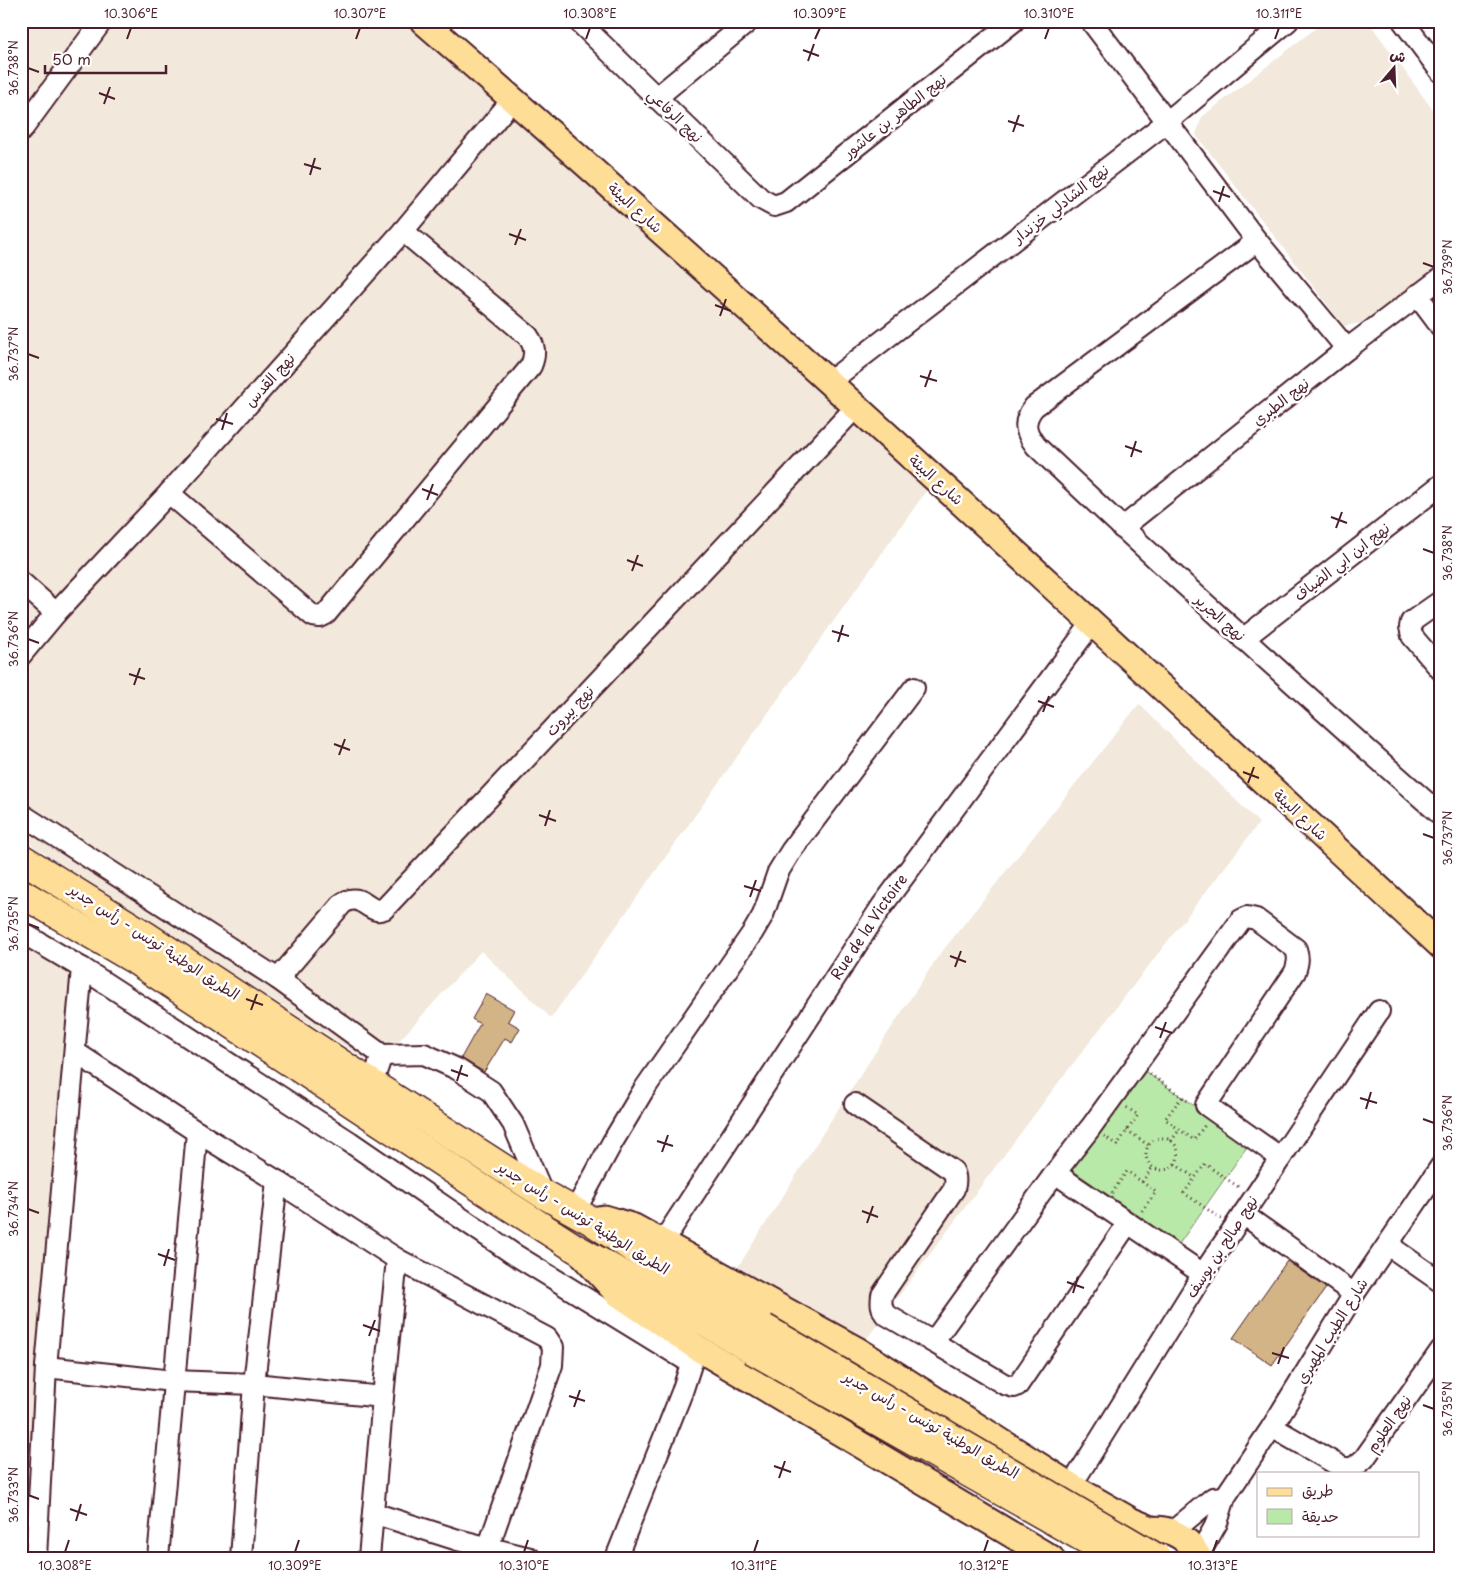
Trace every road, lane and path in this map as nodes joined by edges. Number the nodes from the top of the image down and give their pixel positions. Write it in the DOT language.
graph roads {
  1 [pos="102,21"];
  2 [pos="424,21"];
  3 [pos="578,21"];
  4 [pos="749,21"];
  5 [pos="1014,21"];
  6 [pos="1091,21"];
  7 [pos="1288,21"];
  8 [pos="1402,21"];
  9 [pos="1441,72"];
  10 [pos="656,98"];
  11 [pos="513,99"];
  12 [pos="1167,122"];
  13 [pos="21,131"];
  14 [pos="774,206"];
  15 [pos="403,231"];
  16 [pos="1257,241"];
  17 [pos="1441,278"];
  18 [pos="1418,295"];
  19 [pos="1441,327"];
  20 [pos="1347,349"];
  21 [pos="830,382"];
  22 [pos="856,407"];
  23 [pos="1441,485"];
  24 [pos="169,493"];
  25 [pos="1122,528"];
  26 [pos="21,582"];
  27 [pos="1441,601"];
  28 [pos="56,612"];
  29 [pos="1092,622"];
  30 [pos="1243,639"];
  31 [pos="21,655"];
  32 [pos="1441,670"];
  33 [pos="914,688"];
  34 [pos="21,814"];
  35 [pos="1441,815"];
  36 [pos="21,858"];
  37 [pos="21,893"];
  38 [pos="21,932"];
  39 [pos="1441,946"];
  40 [pos="82,968"];
  41 [pos="278,979"];
  42 [pos="1379,1011"];
  43 [pos="75,1052"];
  44 [pos="382,1055"];
  45 [pos="1137,1064"];
  46 [pos="372,1084"];
  47 [pos="1182,1097"];
  48 [pos="1113,1098"];
  49 [pos="855,1104"];
  50 [pos="1211,1108"];
  51 [pos="1091,1127"];
  52 [pos="1127,1130"];
  53 [pos="1180,1130"];
  54 [pos="197,1132"];
  55 [pos="1171,1141"];
  56 [pos="1148,1145"];
  57 [pos="1280,1158"];
  58 [pos="1175,1164"];
  59 [pos="1441,1166"];
  60 [pos="1152,1168"];
  61 [pos="1055,1173"];
  62 [pos="1195,1178"];
  63 [pos="277,1181"];
  64 [pos="1142,1182"];
  65 [pos="543,1194"];
  66 [pos="1102,1205"];
  67 [pos="1243,1213"];
  68 [pos="582,1215"];
  69 [pos="1130,1224"];
  70 [pos="662,1242"];
  71 [pos="1388,1245"];
  72 [pos="575,1248"];
  73 [pos="397,1259"];
  74 [pos="1202,1274"];
  75 [pos="1441,1282"];
  76 [pos="1354,1294"];
  77 [pos="757,1338"];
  78 [pos="933,1342"];
  79 [pos="1441,1350"];
  80 [pos="694,1355"];
  81 [pos="46,1367"];
  82 [pos="173,1380"];
  83 [pos="254,1384"];
  84 [pos="382,1397"];
  85 [pos="1272,1427"];
  86 [pos="1071,1486"];
  87 [pos="1225,1497"];
  88 [pos="373,1513"];
  89 [pos="1163,1531"];
  90 [pos="488,1548"];
  91 [pos="1198,1557"];
  92 [pos="36,1558"];
  93 [pos="158,1558"];
  94 [pos="241,1558"];
  95 [pos="370,1558"];
  96 [pos="530,1558"];
  97 [pos="616,1558"];
  98 [pos="1051,1558"];
  99 [pos="1118,1558"];
  100 [pos="1157,1558"];
  1 -- 13 [label="street"];
  2 -- 11 [label="main road, شارع البيئة"];
  3 -- 10 [label="street, نهج الرفاعي"];
  4 -- 10 [label="street"];
  5 -- 14 [label="street, نهج الطاهر بن عاشور"];
  6 -- 12 [label="street"];
  7 -- 12 [label="street, نهج الشادلي خزندار"];
  8 -- 9 [label="street"];
  10 -- 14 [label="street, نهج الرفاعي"];
  11 -- 15 [label="street, نهج القدس"];
  11 -- 21 [label="main road, شارع البيئة"];
  12 -- 16 [label="street"];
  12 -- 21 [label="street, نهج الشادلي خزندار"];
  15 -- 24 [label="street, نهج القدس"];
  15 -- 24 [label="street"];
  16 -- 20 [label="street"];
  16 -- 25 [label="street, نهج الجرير"];
  17 -- 18 [label="street, نهج الطبري"];
  18 -- 19 [label="street"];
  18 -- 20 [label="street, نهج الطبري"];
  20 -- 25 [label="street, نهج الطبري"];
  21 -- 22 [label="main road, شارع البيئة"];
  22 -- 29 [label="main road, شارع البيئة"];
  22 -- 41 [label="street, نهج بيروت"];
  23 -- 30 [label="street, نهج ابن ابي الضياف"];
  24 -- 28 [label="street, نهج القدس"];
  25 -- 30 [label="street, نهج الجرير"];
  26 -- 28 [label="street"];
  27 -- 32 [label="street"];
  28 -- 31 [label="street, نهج القدس"];
  29 -- 39 [label="main road, شارع البيئة"];
  29 -- 70 [label="street, Rue de la Victoire"];
  30 -- 35 [label="street, نهج الجرير"];
  33 -- 68 [label="street"];
  34 -- 41 [label="street"];
  36 -- 46 [label="highway, الطريق الوطنية تونس - رأس جدير"];
  37 -- 72 [label="highway, الطريق الوطنية تونس - رأس جدير"];
  38 -- 40 [label="street"];
  40 -- 43 [label="street"];
  40 -- 80 [label="street"];
  41 -- 44 [label="street"];
  42 -- 57 [label="street, نهج صالح بن يوسف"];
  43 -- 54 [label="street"];
  43 -- 81 [label="street"];
  44 -- 46 [label="street"];
  44 -- 65 [label="street"];
  45 -- 47 [label="path"];
  45 -- 48 [label="street"];
  45 -- 50 [label="street"];
  46 -- 65 [label="highway, الطريق الوطنية تونس - رأس جدير"];
  47 -- 50 [label="path"];
  47 -- 53 [label="path"];
  48 -- 51 [label="street"];
  48 -- 52 [label="path"];
  49 -- 78 [label="street"];
  50 -- 53 [label="path"];
  50 -- 57 [label="street"];
  51 -- 52 [label="path"];
  51 -- 61 [label="street"];
  52 -- 56 [label="path"];
  53 -- 55 [label="path"];
  54 -- 63 [label="street"];
  54 -- 82 [label="street"];
  55 -- 56 [label="path"];
  55 -- 58 [label="path"];
  56 -- 60 [label="path"];
  57 -- 67 [label="street, نهج صالح بن يوسف"];
  58 -- 60 [label="path"];
  58 -- 62 [label="path"];
  59 -- 71 [label="street, شارع الطيب المهيري"];
  60 -- 64 [label="path"];
  61 -- 66 [label="street"];
  61 -- 78 [label="street"];
  62 -- 67 [label="path"];
  62 -- 67 [label="path"];
  63 -- 73 [label="street"];
  63 -- 83 [label="street"];
  64 -- 66 [label="path"];
  64 -- 69 [label="path"];
  65 -- 68 [label="highway, الطريق الوطنية تونس - رأس جدير"];
  66 -- 69 [label="street"];
  67 -- 74 [label="street, نهج صالح بن يوسف"];
  67 -- 76 [label="street"];
  68 -- 70 [label="main road"];
  68 -- 77 [label="highway, الطريق الوطنية تونس - رأس جدير"];
  69 -- 74 [label="street"];
  69 -- 78 [label="street"];
  70 -- 86 [label="main road"];
  71 -- 75 [label="street"];
  71 -- 76 [label="street, شارع الطيب المهيري"];
  72 -- 77 [label="highway, الطريق الوطنية تونس - رأس جدير"];
  72 -- 80 [label="main road"];
  73 -- 84 [label="street"];
  73 -- 90 [label="street"];
  74 -- 86 [label="street, نهج صالح بن يوسف"];
  76 -- 85 [label="street, شارع الطيب المهيري"];
  77 -- 99 [label="highway, الطريق الوطنية تونس - رأس جدير, bridge"];
  77 -- 100 [label="highway, الطريق الوطنية تونس - رأس جدير, bridge"];
  79 -- 85 [label="street, نهج العلوم"];
  80 -- 97 [label="street"];
  80 -- 98 [label="main road"];
  81 -- 82 [label="street"];
  81 -- 92 [label="street"];
  82 -- 83 [label="street"];
  82 -- 93 [label="street"];
  83 -- 84 [label="street"];
  83 -- 94 [label="street"];
  84 -- 88 [label="street"];
  85 -- 87 [label="street, شارع الطيب المهيري"];
  86 -- 89 [label="main road"];
  87 -- 89 [label="street"];
  87 -- 91 [label="street, شارع الطيب المهيري"];
  88 -- 90 [label="street"];
  88 -- 95 [label="street"];
  89 -- 91 [label="main road"];
  89 -- 99 [label="main road"];
  90 -- 96 [label="street"];
}
